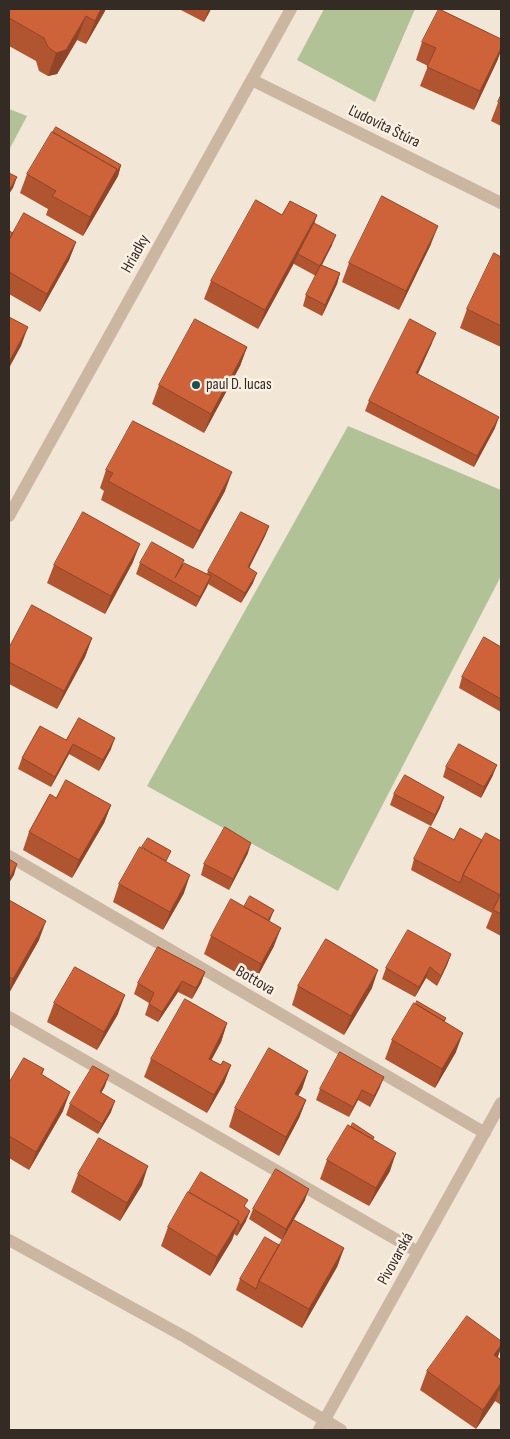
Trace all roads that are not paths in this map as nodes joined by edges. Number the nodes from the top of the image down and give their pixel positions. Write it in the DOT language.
graph roads {
  1 [pos="291,9"];
  2 [pos="252,80"];
  3 [pos="501,204"];
  4 [pos="9,516"];
  5 [pos="9,856"];
  6 [pos="9,1016"];
  7 [pos="501,1103"];
  8 [pos="485,1133"];
  9 [pos="9,1240"];
  10 [pos="418,1252"];
  11 [pos="322,1425"];
  12 [pos="340,1430"];
  1 -- 2 [label="street, Hriadky"];
  2 -- 3 [label="street, Ľudovíta Štúra"];
  2 -- 4 [label="street, Hriadky"];
  5 -- 8 [label="street, Bottova"];
  6 -- 10 [label="street"];
  7 -- 8 [label="street, Pivovarská"];
  8 -- 10 [label="street, Pivovarská"];
  9 -- 11 [label="street"];
  10 -- 11 [label="street, Pivovarská"];
  11 -- 12 [label="street"];
}
